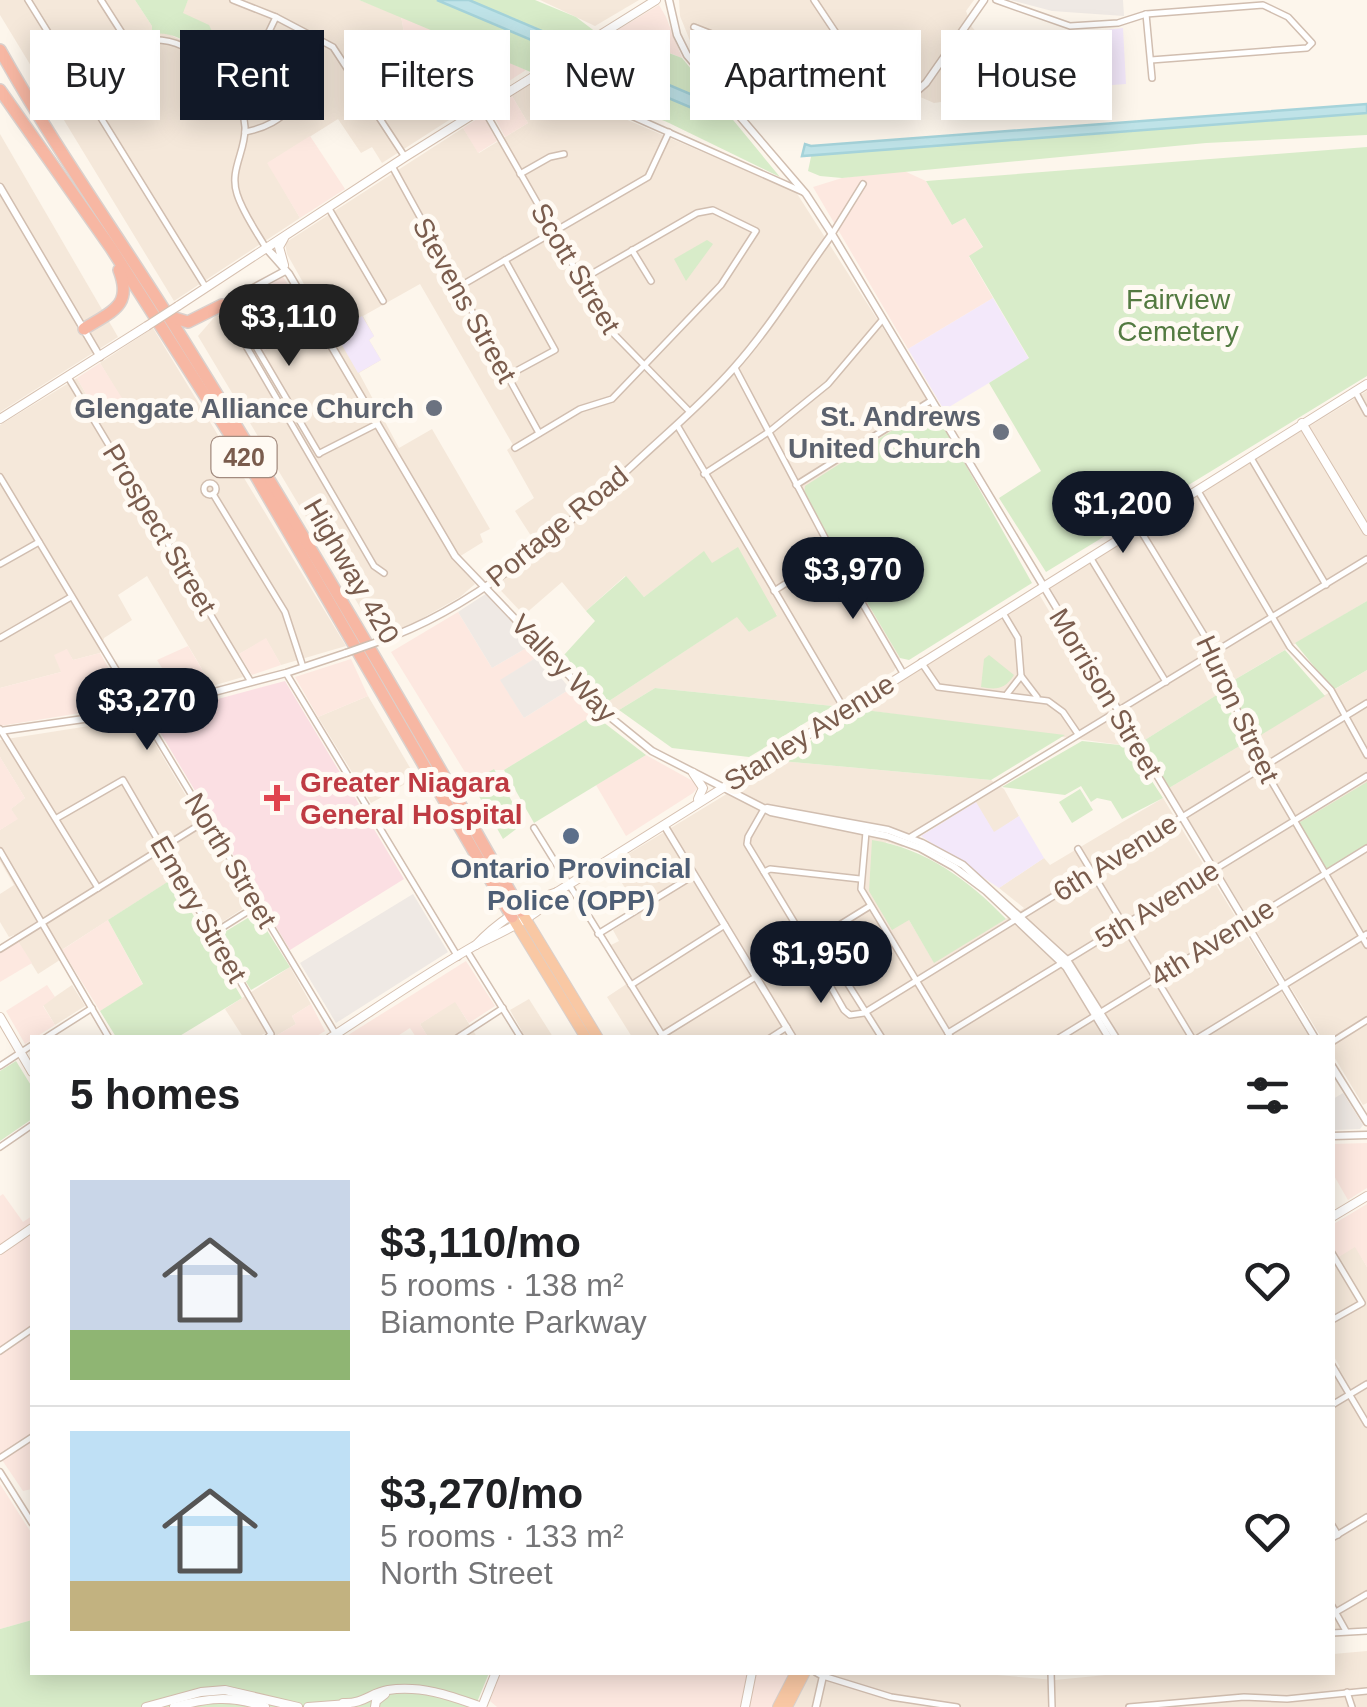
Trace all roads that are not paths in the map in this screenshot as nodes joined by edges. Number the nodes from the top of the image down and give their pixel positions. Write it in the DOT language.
graph roads {
  1 [pos="28,0"];
  2 [pos="101,0"];
  3 [pos="234,0"];
  4 [pos="656,0"];
  5 [pos="669,0"];
  6 [pos="814,0"];
  7 [pos="984,0"];
  8 [pos="996,0"];
  9 [pos="1146,14"];
  10 [pos="276,17"];
  11 [pos="694,27"];
  12 [pos="47,30"];
  13 [pos="120,30"];
  14 [pos="270,30"];
  15 [pos="607,30"];
  16 [pos="702,30"];
  17 [pos="833,30"];
  18 [pos="160,42"];
  19 [pos="0,50"];
  20 [pos="690,56"];
  21 [pos="0,58"];
  22 [pos="1150,60"];
  23 [pos="344,64"];
  24 [pos="1152,78"];
  25 [pos="0,81"];
  26 [pos="921,88"];
  27 [pos="0,90"];
  28 [pos="102,120"];
  29 [pos="278,120"];
  30 [pos="381,120"];
  31 [pos="464,120"];
  32 [pos="490,120"];
  33 [pos="641,120"];
  34 [pos="742,120"];
  35 [pos="43,127"];
  36 [pos="245,132"];
  37 [pos="669,132"];
  38 [pos="564,154"];
  39 [pos="47,157"];
  40 [pos="404,157"];
  41 [pos="392,166"];
  42 [pos="520,174"];
  43 [pos="863,184"];
  44 [pos="0,188"];
  45 [pos="806,194"];
  46 [pos="3,201"];
  47 [pos="328,207"];
  48 [pos="291,232"];
  49 [pos="553,232"];
  50 [pos="832,234"];
  51 [pos="111,248"];
  52 [pos="266,248"];
  53 [pos="632,250"];
  54 [pos="274,260"];
  55 [pos="506,260"];
  56 [pos="285,268"];
  57 [pos="581,280"];
  58 [pos="264,282"];
  59 [pos="650,282"];
  60 [pos="206,288"];
  61 [pos="457,288"];
  62 [pos="383,302"];
  63 [pos="225,303"];
  64 [pos="110,312"];
  65 [pos="162,316"];
  66 [pos="200,318"];
  67 [pos="883,319"];
  68 [pos="84,329"];
  69 [pos="100,357"];
  70 [pos="197,362"];
  71 [pos="646,366"];
  72 [pos="734,368"];
  73 [pos="507,376"];
  74 [pos="68,377"];
  75 [pos="1367,384"];
  76 [pos="1354,392"];
  77 [pos="932,400"];
  78 [pos="690,412"];
  79 [pos="1367,413"];
  80 [pos="0,419"];
  81 [pos="377,424"];
  82 [pos="1302,424"];
  83 [pos="676,425"];
  84 [pos="770,430"];
  85 [pos="539,432"];
  86 [pos="516,448"];
  87 [pos="316,455"];
  88 [pos="1250,456"];
  89 [pos="704,474"];
  90 [pos="0,477"];
  91 [pos="796,485"];
  92 [pos="1196,489"];
  93 [pos="8,490"];
  94 [pos="0,494"];
  95 [pos="213,494"];
  96 [pos="1137,525"];
  97 [pos="1367,531"];
  98 [pos="39,542"];
  99 [pos="833,553"];
  100 [pos="1089,556"];
  101 [pos="1367,559"];
  102 [pos="0,564"];
  103 [pos="384,574"];
  104 [pos="1326,584"];
  105 [pos="486,586"];
  106 [pos="1040,586"];
  107 [pos="774,591"];
  108 [pos="71,598"];
  109 [pos="1001,611"];
  110 [pos="1272,617"];
  111 [pos="0,638"];
  112 [pos="1215,652"];
  113 [pos="921,662"];
  114 [pos="303,667"];
  115 [pos="286,673"];
  116 [pos="903,673"];
  117 [pos="1021,676"];
  118 [pos="251,682"];
  119 [pos="1166,682"];
  120 [pos="1006,695"];
  121 [pos="1037,698"];
  122 [pos="1367,703"];
  123 [pos="142,710"];
  124 [pos="845,710"];
  125 [pos="1118,712"];
  126 [pos="1345,716"];
  127 [pos="0,730"];
  128 [pos="1078,734"];
  129 [pos="1367,754"];
  130 [pos="1262,766"];
  131 [pos="693,773"];
  132 [pos="1367,776"];
  133 [pos="722,788"];
  134 [pos="692,806"];
  135 [pos="765,808"];
  136 [pos="1181,816"];
  137 [pos="57,818"];
  138 [pos="207,820"];
  139 [pos="1293,820"];
  140 [pos="663,824"];
  141 [pos="534,828"];
  142 [pos="866,828"];
  143 [pos="908,840"];
  144 [pos="163,847"];
  145 [pos="1367,848"];
  146 [pos="1078,849"];
  147 [pos="0,850"];
  148 [pos="1213,869"];
  149 [pos="764,872"];
  150 [pos="1091,872"];
  151 [pos="695,874"];
  152 [pos="1324,874"];
  153 [pos="860,879"];
  154 [pos="568,885"];
  155 [pos="98,888"];
  156 [pos="258,905"];
  157 [pos="870,906"];
  158 [pos="1018,917"];
  159 [pos="519,918"];
  160 [pos="1245,921"];
  161 [pos="42,924"];
  162 [pos="726,924"];
  163 [pos="1123,924"];
  164 [pos="212,934"];
  165 [pos="598,934"];
  166 [pos="1365,935"];
  167 [pos="819,938"];
  168 [pos="808,944"];
  169 [pos="1367,945"];
  170 [pos="472,948"];
  171 [pos="0,949"];
  172 [pos="458,957"];
  173 [pos="1064,962"];
  174 [pos="838,970"];
  175 [pos="756,976"];
  176 [pos="1155,977"];
  177 [pos="916,981"];
  178 [pos="631,985"];
  179 [pos="1284,986"];
  180 [pos="92,1008"];
  181 [pos="503,1008"];
  182 [pos="864,1012"];
  183 [pos="1098,1013"];
  184 [pos="0,1017"];
  185 [pos="1367,1020"];
  186 [pos="787,1027"];
  187 [pos="49,1035"];
  188 [pos="108,1035"];
  189 [pos="270,1035"];
  190 [pos="334,1035"];
  191 [pos="337,1035"];
  192 [pos="461,1035"];
  193 [pos="519,1035"];
  194 [pos="590,1035"];
  195 [pos="662,1035"];
  196 [pos="665,1035"];
  197 [pos="775,1035"];
  198 [pos="791,1035"];
  199 [pos="880,1035"];
  200 [pos="950,1035"];
  201 [pos="1063,1035"];
  202 [pos="1110,1035"];
  203 [pos="1193,1035"];
  204 [pos="1200,1035"];
  205 [pos="1313,1035"];
  206 [pos="1335,1040"];
  207 [pos="30,1046"];
  208 [pos="21,1052"];
  209 [pos="0,1066"];
  210 [pos="30,1068"];
  211 [pos="1335,1070"];
  212 [pos="1364,1110"];
  213 [pos="1367,1122"];
  214 [pos="30,1126"];
  215 [pos="1367,1135"];
  216 [pos="1335,1136"];
  217 [pos="0,1146"];
  218 [pos="1367,1196"];
  219 [pos="1335,1215"];
  220 [pos="30,1229"];
  221 [pos="0,1250"];
  222 [pos="1335,1258"];
  223 [pos="1335,1318"];
  224 [pos="30,1330"];
  225 [pos="0,1351"];
  226 [pos="1335,1371"];
  227 [pos="1367,1384"];
  228 [pos="1350,1394"];
  229 [pos="1335,1402"];
  230 [pos="1367,1424"];
  231 [pos="30,1438"];
  232 [pos="0,1458"];
  233 [pos="0,1472"];
  234 [pos="1367,1517"];
  235 [pos="30,1519"];
  236 [pos="1335,1536"];
  237 [pos="1367,1594"];
  238 [pos="1335,1609"];
  239 [pos="1335,1611"];
  240 [pos="1367,1631"];
  241 [pos="1346,1632"];
  242 [pos="1335,1633"];
  243 [pos="495,1675"];
  244 [pos="751,1675"];
  245 [pos="794,1675"];
  246 [pos="803,1675"];
  247 [pos="819,1675"];
  248 [pos="822,1675"];
  249 [pos="1051,1675"];
  250 [pos="398,1690"];
  251 [pos="1367,1691"];
  252 [pos="1347,1692"];
  253 [pos="891,1696"];
  254 [pos="1256,1698"];
  255 [pos="343,1703"];
  256 [pos="146,1707"];
  257 [pos="174,1707"];
  258 [pos="264,1707"];
  259 [pos="298,1707"];
  260 [pos="308,1707"];
  261 [pos="362,1707"];
  262 [pos="375,1707"];
  263 [pos="482,1707"];
  264 [pos="746,1707"];
  265 [pos="778,1707"];
  266 [pos="786,1707"];
  267 [pos="816,1707"];
  268 [pos="889,1707"];
  269 [pos="958,1707"];
  270 [pos="1052,1707"];
  271 [pos="1129,1707"];
  272 [pos="1260,1707"];
  273 [pos="1352,1707"];
  1 -- 12 [label="street"];
  2 -- 13 [label="street"];
  3 -- 10 [label="street"];
  4 -- 15 [label="main road"];
  5 -- 20 [label="street, Morrison Street"];
  6 -- 17 [label="street"];
  7 -- 26 [label="street"];
  8 -- 9 [label="street"];
  9 -- 22 [label="street"];
  9 -- 22 [label="street"];
  10 -- 14 [label="street"];
  10 -- 23 [label="street"];
  11 -- 16 [label="street"];
  18 -- 36 [label="street, Valley Way"];
  19 -- 35 [label="highway, Highway 420 / 420"];
  21 -- 35 [label="highway"];
  22 -- 24 [label="street"];
  25 -- 39 [label="highway"];
  27 -- 39 [label="highway, Highway 420 / 420"];
  28 -- 60 [label="street"];
  29 -- 36 [label="street"];
  30 -- 40 [label="street"];
  31 -- 40 [label="main road"];
  32 -- 42 [label="street, Scott Street"];
  33 -- 37 [label="street"];
  34 -- 45 [label="street, Morrison Street"];
  35 -- 65 [label="highway, Highway 420 / 420"];
  36 -- 52 [label="street, Valley Way"];
  37 -- 45 [label="street"];
  37 -- 49 [label="street"];
  38 -- 42 [label="street"];
  39 -- 51 [label="highway, Highway 420 / 420"];
  40 -- 41 [label="main road"];
  41 -- 47 [label="main road"];
  41 -- 61 [label="street, Stevens Street"];
  42 -- 49 [label="street, Scott Street"];
  43 -- 50 [label="street, Portage Road"];
  44 -- 46 [label="street"];
  45 -- 50 [label="street, Morrison Street"];
  46 -- 68 [label="street"];
  47 -- 48 [label="main road"];
  47 -- 62 [label="street"];
  48 -- 52 [label="main road"];
  48 -- 56 [label="main road"];
  49 -- 55 [label="street"];
  49 -- 57 [label="street, Scott Street"];
  50 -- 67 [label="street, Morrison Street"];
  50 -- 72 [label="street, Portage Road"];
  51 -- 64 [label="highway"];
  51 -- 65 [label="highway, Highway 420 / 420"];
  52 -- 54 [label="street, Valley Way"];
  52 -- 56 [label="street, Valley Way"];
  52 -- 60 [label="main road"];
  53 -- 57 [label="street"];
  53 -- 59 [label="street"];
  53 -- 71 [label="street"];
  54 -- 56 [label="street, Valley Way"];
  54 -- 58 [label="street"];
  55 -- 61 [label="street"];
  55 -- 73 [label="street"];
  56 -- 58 [label="street"];
  56 -- 81 [label="street, Valley Way"];
  57 -- 71 [label="street, Scott Street"];
  58 -- 63 [label="street"];
  60 -- 65 [label="main road"];
  61 -- 73 [label="street, Stevens Street"];
  63 -- 66 [label="highway"];
  63 -- 87 [label="street"];
  64 -- 65 [label="highway"];
  64 -- 68 [label="highway"];
  65 -- 66 [label="highway"];
  65 -- 69 [label="main road"];
  65 -- 70 [label="highway, Highway 420 / 420"];
  65 -- 159 [label="highway, Highway 420 / 420"];
  66 -- 70 [label="highway"];
  67 -- 77 [label="street, Morrison Street"];
  67 -- 84 [label="street"];
  68 -- 69 [label="street"];
  69 -- 74 [label="main road"];
  70 -- 159 [label="highway, Highway 420 / 420"];
  71 -- 78 [label="street, Scott Street"];
  71 -- 85 [label="street"];
  72 -- 78 [label="street, Portage Road"];
  72 -- 84 [label="street"];
  73 -- 85 [label="street, Stevens Street"];
  74 -- 80 [label="main road"];
  74 -- 118 [label="street, Prospect Street"];
  75 -- 76 [label="main road, Stanley Avenue"];
  76 -- 79 [label="street"];
  76 -- 82 [label="main road, Stanley Avenue"];
  77 -- 91 [label="street"];
  77 -- 106 [label="street, Morrison Street"];
  78 -- 83 [label="street, Portage Road"];
  81 -- 87 [label="street"];
  81 -- 105 [label="street, Valley Way"];
  82 -- 88 [label="main road, Stanley Avenue"];
  82 -- 97 [label="main road"];
  83 -- 89 [label="street"];
  83 -- 105 [label="street, Portage Road"];
  84 -- 89 [label="street"];
  84 -- 91 [label="street"];
  85 -- 86 [label="street"];
  87 -- 103 [label="street"];
  88 -- 92 [label="main road, Stanley Avenue"];
  88 -- 104 [label="street"];
  89 -- 107 [label="street"];
  90 -- 93 [label="street, North Street"];
  91 -- 99 [label="street"];
  92 -- 96 [label="main road, Stanley Avenue"];
  92 -- 110 [label="street"];
  93 -- 94 [label="street"];
  93 -- 98 [label="street, North Street"];
  95 -- 114 [label="street"];
  96 -- 100 [label="main road, Stanley Avenue"];
  96 -- 112 [label="street, Huron Street"];
  98 -- 102 [label="street"];
  98 -- 108 [label="street, North Street"];
  99 -- 107 [label="street"];
  99 -- 116 [label="street"];
  100 -- 106 [label="main road, Stanley Avenue"];
  100 -- 119 [label="street"];
  101 -- 104 [label="street"];
  104 -- 110 [label="street"];
  105 -- 114 [label="street, Portage Road, bridge"];
  105 -- 131 [label="street, Valley Way"];
  106 -- 109 [label="main road, Stanley Avenue"];
  106 -- 125 [label="street, Morrison Street"];
  107 -- 124 [label="street"];
  108 -- 111 [label="street"];
  108 -- 123 [label="street, North Street"];
  109 -- 113 [label="main road, Stanley Avenue"];
  109 -- 117 [label="street"];
  110 -- 112 [label="street"];
  110 -- 126 [label="street"];
  112 -- 119 [label="street"];
  112 -- 130 [label="street, Huron Street"];
  113 -- 116 [label="main road, Stanley Avenue"];
  113 -- 120 [label="street"];
  114 -- 115 [label="street, Portage Road"];
  115 -- 118 [label="street, Portage Road"];
  115 -- 172 [label="street"];
  116 -- 124 [label="main road, Stanley Avenue"];
  117 -- 120 [label="street"];
  117 -- 121 [label="street"];
  118 -- 123 [label="street, Portage Road"];
  119 -- 125 [label="street"];
  120 -- 121 [label="street"];
  121 -- 128 [label="street"];
  122 -- 126 [label="street, 6th Avenue"];
  123 -- 127 [label="street, Portage Road"];
  123 -- 138 [label="street, North Street"];
  124 -- 133 [label="main road, Stanley Avenue"];
  125 -- 128 [label="street"];
  125 -- 136 [label="street, Morrison Street"];
  126 -- 129 [label="street"];
  126 -- 130 [label="street, 6th Avenue"];
  127 -- 137 [label="street"];
  128 -- 143 [label="street"];
  130 -- 136 [label="street, 6th Avenue"];
  130 -- 139 [label="street, Huron Street"];
  131 -- 133 [label="street, Valley Way"];
  131 -- 134 [label="main road"];
  132 -- 139 [label="street, 5th Avenue"];
  133 -- 134 [label="main road, Stanley Avenue"];
  133 -- 135 [label="street, Valley Way"];
  134 -- 140 [label="main road, Stanley Avenue"];
  135 -- 142 [label="street, Valley Way"];
  135 -- 149 [label="street"];
  136 -- 148 [label="street, Morrison Street"];
  136 -- 150 [label="street, 6th Avenue"];
  137 -- 144 [label="street, Emery Street"];
  137 -- 155 [label="street"];
  138 -- 144 [label="street"];
  138 -- 156 [label="street, North Street"];
  139 -- 148 [label="street, 5th Avenue"];
  139 -- 152 [label="street, Huron Street"];
  140 -- 151 [label="street"];
  140 -- 154 [label="main road, Stanley Avenue"];
  141 -- 154 [label="street"];
  142 -- 143 [label="street, Valley Way"];
  142 -- 153 [label="street"];
  143 -- 158 [label="street, Valley Way"];
  144 -- 155 [label="street"];
  144 -- 164 [label="street, Emery Street"];
  145 -- 152 [label="street, 4th Avenue"];
  146 -- 150 [label="street"];
  147 -- 161 [label="street"];
  148 -- 160 [label="street, Morrison Street"];
  148 -- 163 [label="street, 5th Avenue"];
  149 -- 153 [label="street"];
  149 -- 168 [label="street"];
  150 -- 158 [label="street, 6th Avenue"];
  150 -- 163 [label="street"];
  151 -- 162 [label="street"];
  151 -- 165 [label="street"];
  152 -- 160 [label="street, 4th Avenue"];
  152 -- 166 [label="street, Huron Street"];
  153 -- 157 [label="street"];
  154 -- 159 [label="main road, Stanley Avenue"];
  154 -- 165 [label="street"];
  155 -- 161 [label="street"];
  156 -- 164 [label="street"];
  156 -- 190 [label="street, North Street"];
  157 -- 167 [label="street"];
  157 -- 177 [label="street"];
  158 -- 173 [label="street, Valley Way"];
  158 -- 177 [label="street, 6th Avenue"];
  159 -- 170 [label="main road, Stanley Avenue"];
  159 -- 194 [label="highway, 420"];
  160 -- 176 [label="street, 4th Avenue"];
  160 -- 179 [label="street, Morrison Street"];
  161 -- 171 [label="street"];
  161 -- 180 [label="street"];
  162 -- 175 [label="street"];
  162 -- 178 [label="street"];
  163 -- 173 [label="street, 5th Avenue"];
  163 -- 176 [label="street"];
  164 -- 189 [label="street, Emery Street"];
  165 -- 178 [label="street"];
  166 -- 169 [label="street, Huron Street"];
  166 -- 179 [label="street"];
  167 -- 168 [label="street"];
  167 -- 174 [label="street"];
  168 -- 175 [label="street"];
  170 -- 172 [label="main road, Stanley Avenue"];
  170 -- 181 [label="street"];
  172 -- 191 [label="main road, Stanley Avenue"];
  173 -- 183 [label="street, Valley Way"];
  173 -- 200 [label="street, 5th Avenue"];
  174 -- 182 [label="street"];
  174 -- 182 [label="street"];
  175 -- 186 [label="street"];
  175 -- 196 [label="street"];
  176 -- 183 [label="street, 4th Avenue"];
  176 -- 203 [label="street"];
  177 -- 182 [label="street, 6th Avenue"];
  177 -- 200 [label="street"];
  178 -- 195 [label="street"];
  179 -- 204 [label="street"];
  179 -- 205 [label="street, Morrison Street"];
  180 -- 187 [label="street"];
  180 -- 188 [label="street"];
  181 -- 192 [label="street"];
  181 -- 193 [label="street"];
  182 -- 199 [label="street"];
  183 -- 201 [label="street, 4th Avenue"];
  183 -- 202 [label="street, Valley Way"];
  184 -- 208 [label="main road"];
  185 -- 206 [label="street"];
  186 -- 197 [label="street"];
  186 -- 198 [label="street"];
  207 -- 208 [label="street"];
  208 -- 209 [label="street"];
  208 -- 210 [label="main road"];
  211 -- 212 [label="street"];
  212 -- 213 [label="street"];
  214 -- 217 [label="street"];
  215 -- 216 [label="street"];
  218 -- 219 [label="main road"];
  220 -- 221 [label="main road"];
  222 -- 223 [label="street"];
  224 -- 225 [label="street"];
  226 -- 228 [label="street"];
  227 -- 228 [label="street"];
  228 -- 229 [label="street"];
  228 -- 230 [label="street"];
  231 -- 232 [label="street"];
  233 -- 235 [label="street"];
  234 -- 236 [label="street"];
  237 -- 238 [label="street"];
  239 -- 241 [label="street"];
  240 -- 241 [label="street"];
  241 -- 242 [label="street"];
  243 -- 263 [label="main road"];
  244 -- 264 [label="main road"];
  245 -- 265 [label="highway"];
  246 -- 266 [label="highway"];
  247 -- 267 [label="street"];
  248 -- 253 [label="street"];
  249 -- 270 [label="street"];
  250 -- 255 [label="main road"];
  250 -- 262 [label="main road"];
  250 -- 263 [label="main road"];
  251 -- 252 [label="street"];
  252 -- 254 [label="street"];
  252 -- 273 [label="street"];
  253 -- 268 [label="street"];
  253 -- 269 [label="street"];
  254 -- 271 [label="street"];
  254 -- 272 [label="street"];
  255 -- 260 [label="main road"];
  255 -- 261 [label="main road"];
  256 -- 259 [label="main road"];
  257 -- 258 [label="main road"];
}
